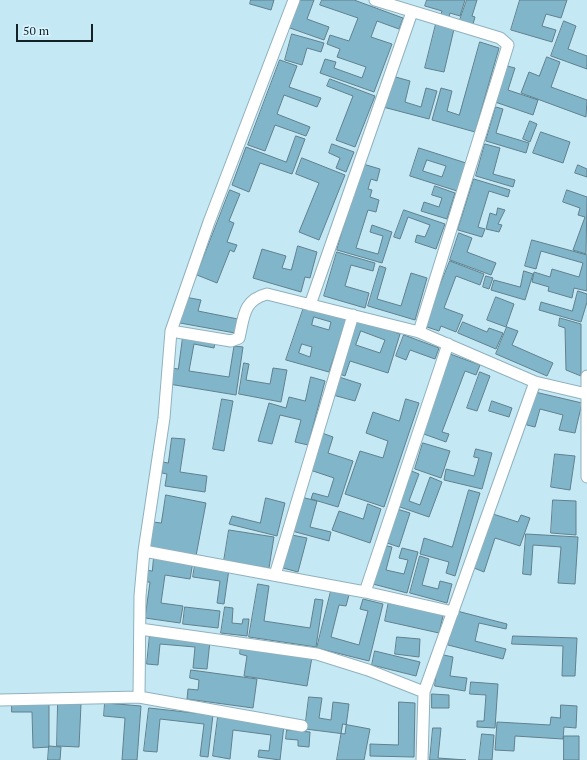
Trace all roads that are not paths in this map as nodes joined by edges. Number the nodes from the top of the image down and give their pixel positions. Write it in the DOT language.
graph roads {
  1 [pos="294,0"];
  2 [pos="375,0"];
  3 [pos="412,12"];
  4 [pos="310,304"];
  5 [pos="353,315"];
  6 [pos="171,331"];
  7 [pos="419,332"];
  8 [pos="448,344"];
  9 [pos="587,376"];
  10 [pos="535,382"];
  11 [pos="586,394"];
  12 [pos="587,477"];
  13 [pos="144,551"];
  14 [pos="275,575"];
  15 [pos="365,592"];
  16 [pos="453,612"];
  17 [pos="140,629"];
  18 [pos="424,692"];
  19 [pos="139,697"];
  20 [pos="0,700"];
  21 [pos="302,726"];
  22 [pos="422,760"];
  1 -- 6 [label="street"];
  2 -- 3 [label="street"];
  3 -- 4 [label="street"];
  3 -- 7 [label="street"];
  4 -- 5 [label="street"];
  4 -- 6 [label="street"];
  5 -- 7 [label="street"];
  5 -- 14 [label="street"];
  6 -- 13 [label="street"];
  7 -- 8 [label="street"];
  8 -- 10 [label="street"];
  8 -- 15 [label="street"];
  9 -- 11 [label="street"];
  10 -- 11 [label="street"];
  10 -- 16 [label="street"];
  11 -- 12 [label="street"];
  13 -- 14 [label="street"];
  13 -- 17 [label="street"];
  14 -- 15 [label="street"];
  15 -- 16 [label="street"];
  16 -- 18 [label="street"];
  17 -- 18 [label="street"];
  17 -- 19 [label="street"];
  18 -- 22 [label="street"];
  19 -- 20 [label="street"];
  19 -- 21 [label="street"];
}
